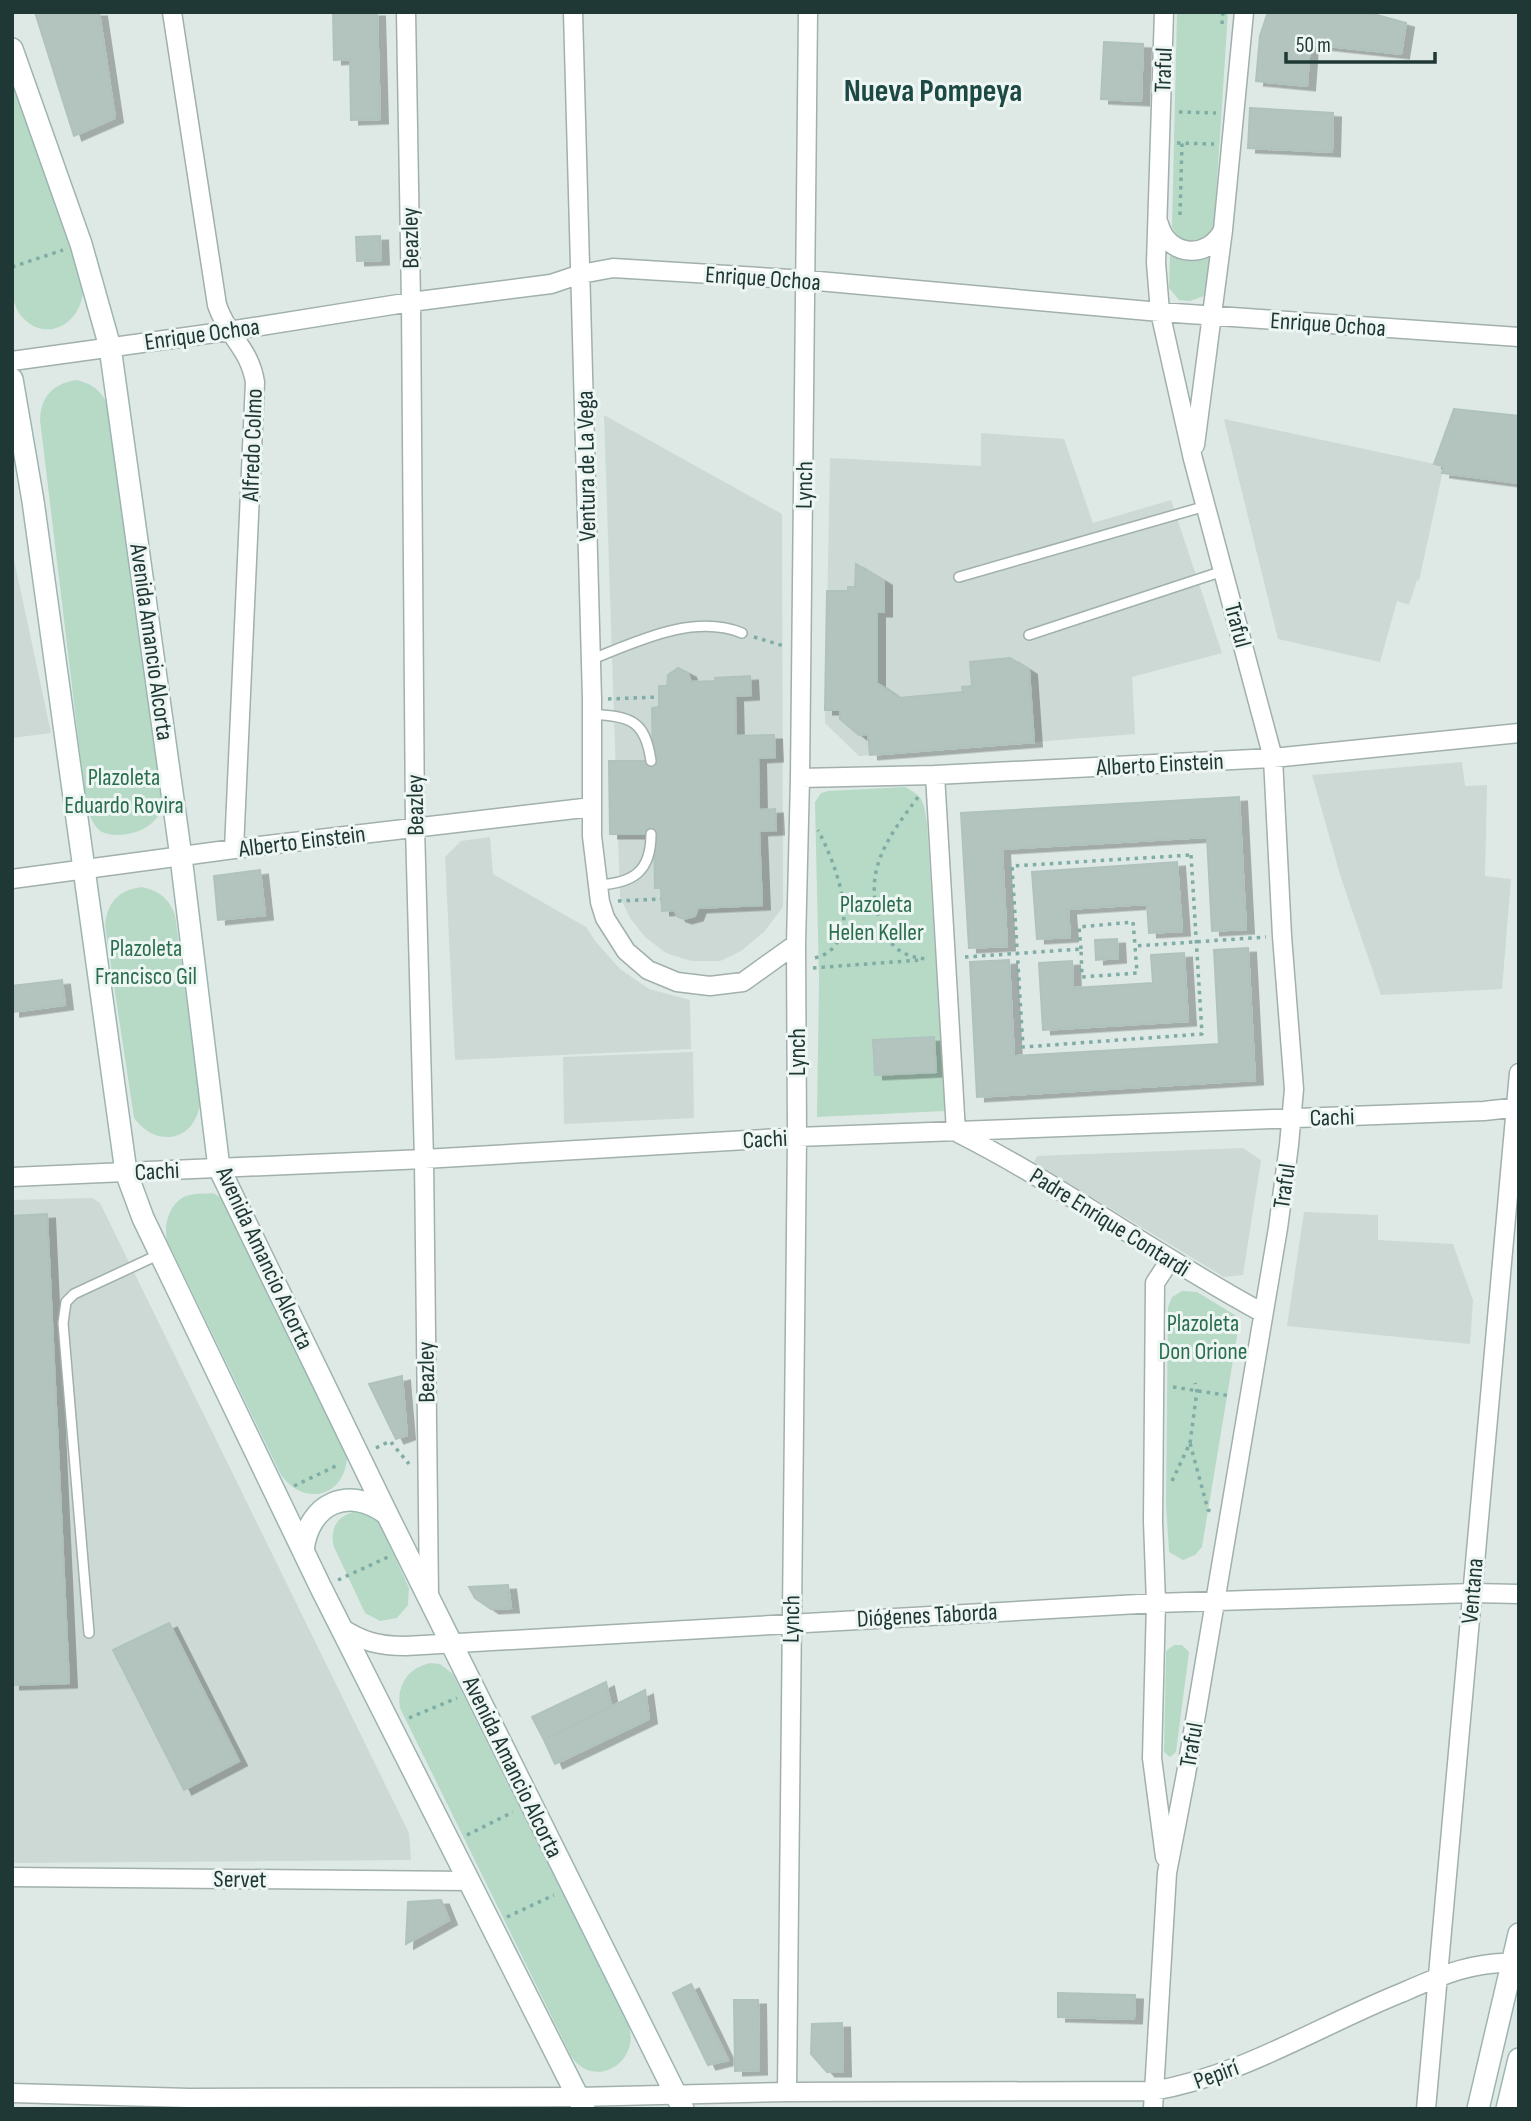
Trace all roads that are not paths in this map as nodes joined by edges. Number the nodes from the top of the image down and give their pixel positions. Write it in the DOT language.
graph roads {
  1 [pos="172,12"];
  2 [pos="406,12"];
  3 [pos="573,12"];
  4 [pos="808,12"];
  5 [pos="1164,12"];
  6 [pos="1244,12"];
  7 [pos="12,49"];
  8 [pos="1167,222"];
  9 [pos="1223,230"];
  10 [pos="582,274"];
  11 [pos="807,280"];
  12 [pos="411,302"];
  13 [pos="1160,312"];
  14 [pos="1213,316"];
  15 [pos="229,331"];
  16 [pos="1519,337"];
  17 [pos="110,347"];
  18 [pos="12,361"];
  19 [pos="12,379"];
  20 [pos="1194,459"];
  21 [pos="1206,506"];
  22 [pos="1223,571"];
  23 [pos="959,577"];
  24 [pos="742,633"];
  25 [pos="1029,635"];
  26 [pos="590,660"];
  27 [pos="592,706"];
  28 [pos="1519,733"];
  29 [pos="1273,758"];
  30 [pos="651,761"];
  31 [pos="935,775"];
  32 [pos="800,778"];
  33 [pos="592,807"];
  34 [pos="415,827"];
  35 [pos="651,834"];
  36 [pos="234,849"];
  37 [pos="181,857"];
  38 [pos="84,869"];
  39 [pos="12,879"];
  40 [pos="600,902"];
  41 [pos="796,944"];
  42 [pos="1519,1073"];
  43 [pos="1517,1107"];
  44 [pos="1292,1119"];
  45 [pos="956,1132"];
  46 [pos="797,1137"];
  47 [pos="424,1159"];
  48 [pos="219,1168"];
  49 [pos="126,1172"];
  50 [pos="12,1177"];
  51 [pos="160,1255"];
  52 [pos="1170,1261"];
  53 [pos="1263,1313"];
  54 [pos="387,1514"];
  55 [pos="303,1551"];
  56 [pos="1472,1593"];
  57 [pos="1519,1594"];
  58 [pos="429,1597"];
  59 [pos="1215,1601"];
  60 [pos="1156,1603"];
  61 [pos="791,1622"];
  62 [pos="340,1627"];
  63 [pos="89,1633"];
  64 [pos="452,1642"];
  65 [pos="1167,1872"];
  66 [pos="12,1877"];
  67 [pos="469,1881"];
  68 [pos="1519,1934"];
  69 [pos="1516,1963"];
  70 [pos="1439,1977"];
  71 [pos="1519,2059"];
  72 [pos="787,2092"];
  73 [pos="12,2093"];
  74 [pos="1153,2100"];
  75 [pos="679,2102"];
  76 [pos="190,2103"];
  77 [pos="581,2103"];
  78 [pos="1426,2109"];
  79 [pos="1478,2109"];
  80 [pos="1507,2109"];
  1 -- 15 [label="street, Alfredo Colmo"];
  2 -- 12 [label="street, Beazley"];
  3 -- 10 [label="street, Ventura de La Vega"];
  4 -- 11 [label="street, Lynch"];
  5 -- 8 [label="street, Traful"];
  6 -- 9 [label="street, Traful"];
  7 -- 17 [label="main road, Avenida Amancio Alcorta"];
  8 -- 9 [label="street"];
  8 -- 13 [label="street, Traful"];
  9 -- 14 [label="street, Traful"];
  10 -- 11 [label="street, Enrique Ochoa"];
  10 -- 12 [label="street, Enrique Ochoa"];
  10 -- 26 [label="street, Ventura de La Vega"];
  11 -- 13 [label="street, Enrique Ochoa"];
  11 -- 32 [label="street, Lynch"];
  12 -- 15 [label="street, Enrique Ochoa"];
  12 -- 34 [label="street, Beazley"];
  13 -- 14 [label="street, Enrique Ochoa"];
  13 -- 20 [label="street, Traful"];
  14 -- 16 [label="street, Enrique Ochoa"];
  14 -- 20 [label="street, Traful"];
  15 -- 17 [label="street, Enrique Ochoa"];
  15 -- 36 [label="street, Alfredo Colmo"];
  17 -- 18 [label="street, Enrique Ochoa"];
  17 -- 37 [label="main road, Avenida Amancio Alcorta"];
  19 -- 38 [label="main road"];
  20 -- 21 [label="street, Traful"];
  21 -- 22 [label="street, Traful"];
  21 -- 23 [label="lane"];
  22 -- 25 [label="lane"];
  22 -- 29 [label="street, Traful"];
  24 -- 26 [label="lane"];
  26 -- 27 [label="street, Ventura de La Vega"];
  27 -- 30 [label="lane"];
  27 -- 33 [label="street, Ventura de La Vega"];
  28 -- 29 [label="street, Alberto Einstein"];
  29 -- 31 [label="street, Alberto Einstein"];
  29 -- 44 [label="street, Traful"];
  31 -- 32 [label="street, Alberto Einstein"];
  31 -- 45 [label="street"];
  32 -- 41 [label="street, Lynch"];
  33 -- 34 [label="street, Alberto Einstein"];
  33 -- 40 [label="street, Ventura de La Vega"];
  34 -- 36 [label="street, Alberto Einstein"];
  34 -- 47 [label="street, Beazley"];
  35 -- 40 [label="lane"];
  36 -- 37 [label="street, Alberto Einstein"];
  37 -- 38 [label="street, Alberto Einstein"];
  37 -- 48 [label="main road, Avenida Amancio Alcorta"];
  38 -- 39 [label="street, Alberto Einstein"];
  38 -- 49 [label="main road"];
  40 -- 41 [label="street"];
  41 -- 46 [label="street, Lynch"];
  42 -- 43 [label="street, Ventana"];
  43 -- 44 [label="street, Cachi"];
  43 -- 56 [label="street, Ventana"];
  44 -- 45 [label="street, Cachi"];
  44 -- 53 [label="street, Traful"];
  45 -- 46 [label="street, Cachi"];
  45 -- 52 [label="street, Padre Enrique Contardi"];
  46 -- 47 [label="street, Cachi"];
  46 -- 61 [label="street, Lynch"];
  47 -- 48 [label="street, Cachi"];
  47 -- 58 [label="street, Beazley"];
  48 -- 49 [label="street, Cachi"];
  48 -- 54 [label="main road, Avenida Amancio Alcorta"];
  49 -- 50 [label="street, Cachi"];
  49 -- 51 [label="main road"];
  51 -- 55 [label="main road"];
  51 -- 63 [label="lane"];
  52 -- 53 [label="street, Padre Enrique Contardi"];
  52 -- 60 [label="street, Traful"];
  53 -- 59 [label="street, Traful"];
  54 -- 55 [label="main road"];
  54 -- 58 [label="main road, Avenida Amancio Alcorta"];
  55 -- 62 [label="main road"];
  56 -- 57 [label="street, Diógenes Taborda"];
  56 -- 59 [label="street, Diógenes Taborda"];
  56 -- 70 [label="street, Ventana"];
  58 -- 64 [label="main road, Avenida Amancio Alcorta"];
  59 -- 60 [label="street, Diógenes Taborda"];
  59 -- 65 [label="street, Traful"];
  60 -- 61 [label="street, Diógenes Taborda"];
  60 -- 65 [label="street, Traful"];
  61 -- 64 [label="street, Diógenes Taborda"];
  61 -- 72 [label="street, Lynch"];
  62 -- 64 [label="street, Diógenes Taborda"];
  62 -- 67 [label="main road"];
  64 -- 75 [label="main road, Avenida Amancio Alcorta"];
  65 -- 74 [label="street, Traful"];
  66 -- 67 [label="street, Servet"];
  67 -- 77 [label="main road"];
  68 -- 69 [label="main road"];
  69 -- 70 [label="street, Pepirí"];
  69 -- 79 [label="main road"];
  70 -- 74 [label="street, Pepirí"];
  70 -- 78 [label="street, Ventana"];
  71 -- 80 [label="main road"];
  72 -- 74 [label="street, Pepirí"];
  72 -- 75 [label="street, Pepirí"];
  73 -- 76 [label="street, Pepirí"];
  75 -- 77 [label="street, Pepirí"];
  76 -- 77 [label="street, Pepirí"];
}
